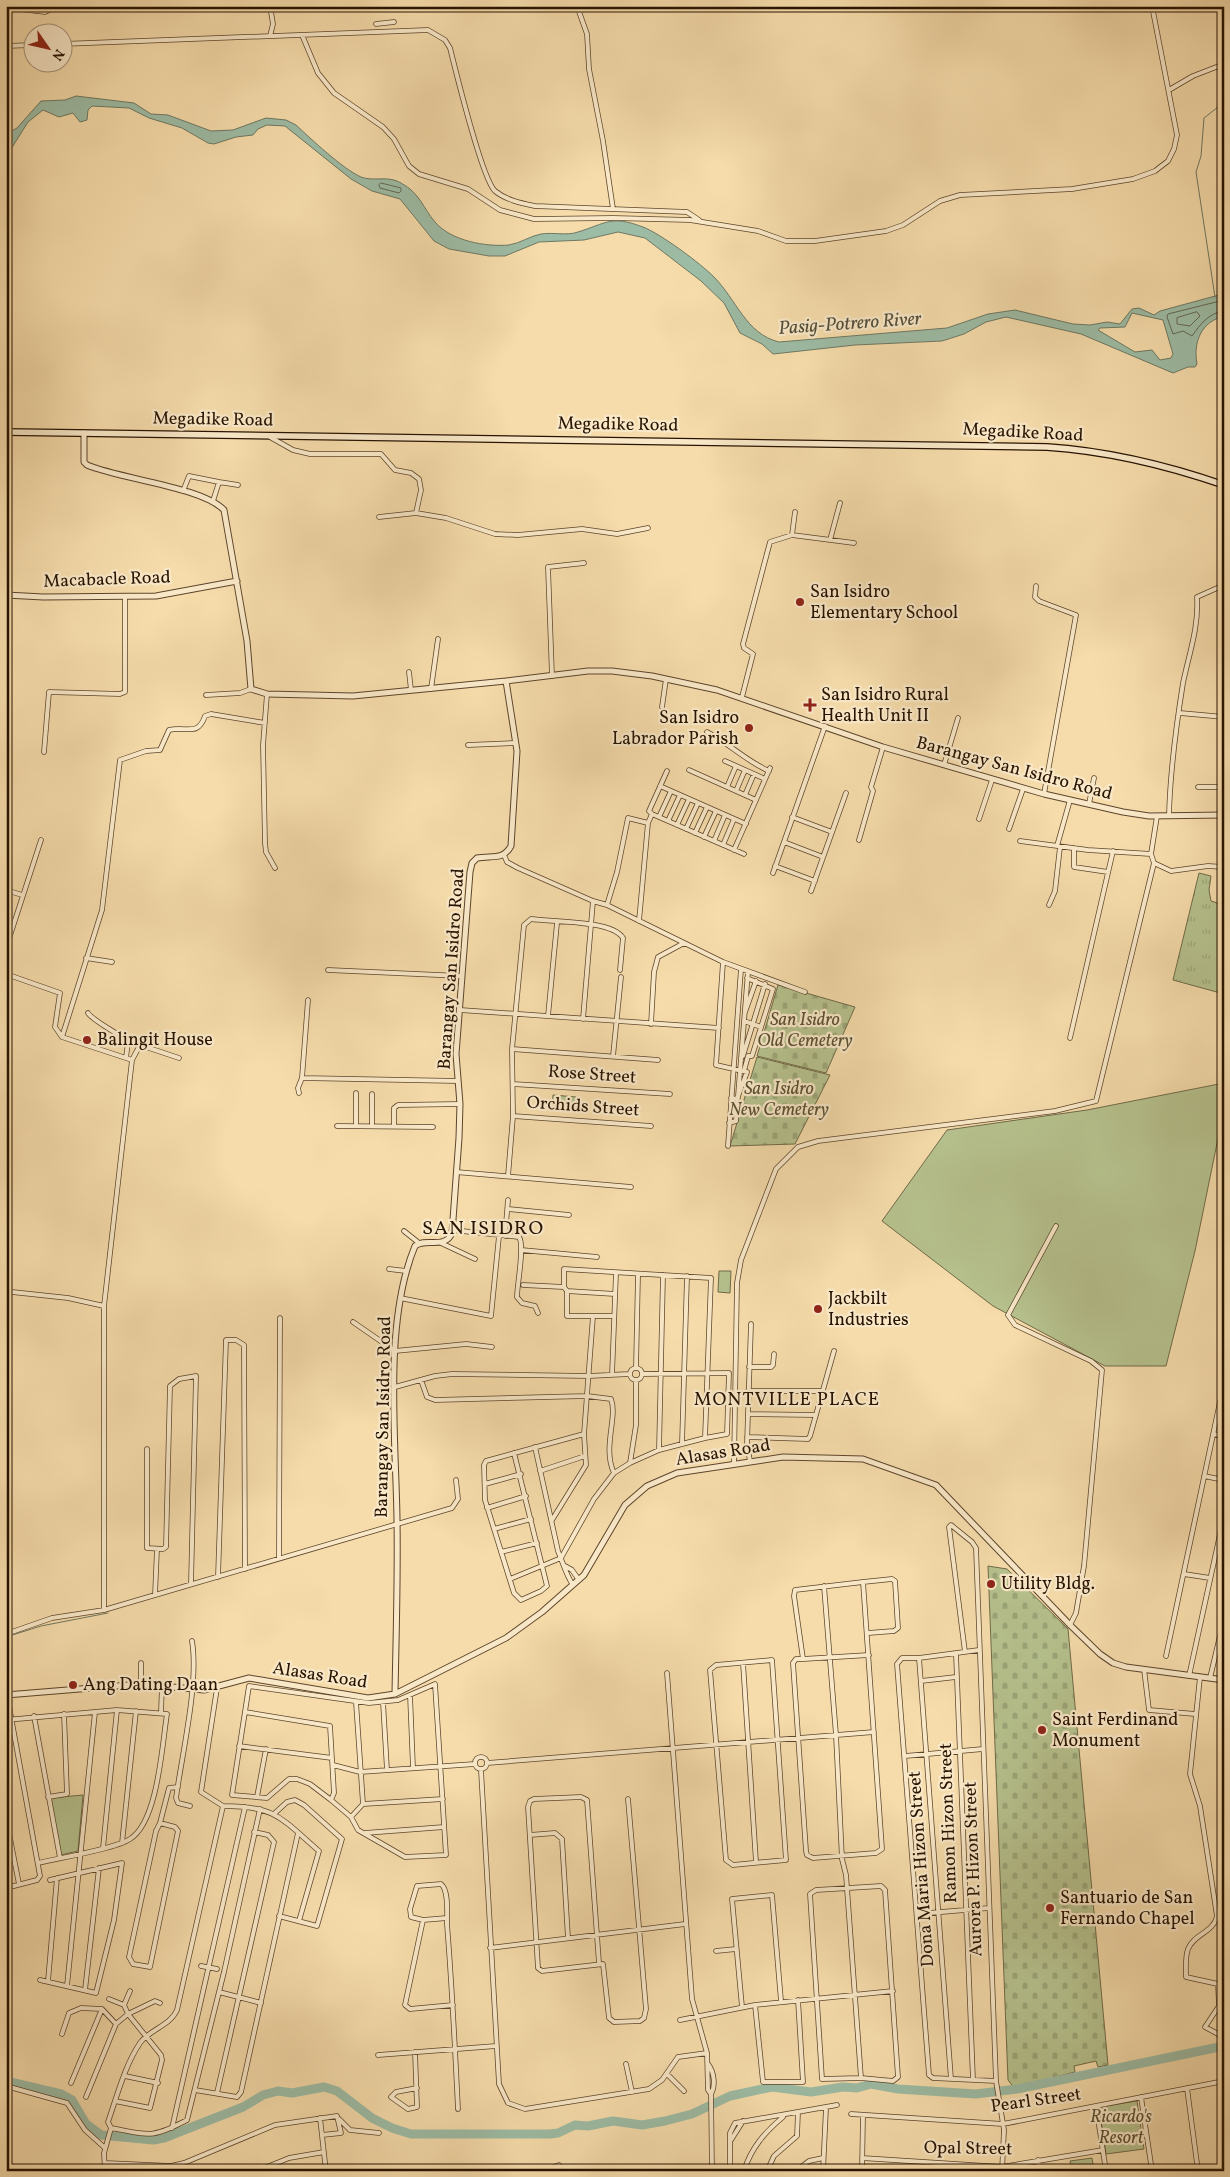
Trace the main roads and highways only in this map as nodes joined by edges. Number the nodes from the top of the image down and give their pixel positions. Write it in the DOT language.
graph roads {
  1 [pos="6,432"];
  2 [pos="1224,485"];
  1 -- 2 [label="main road, Megadike Road"];
}
